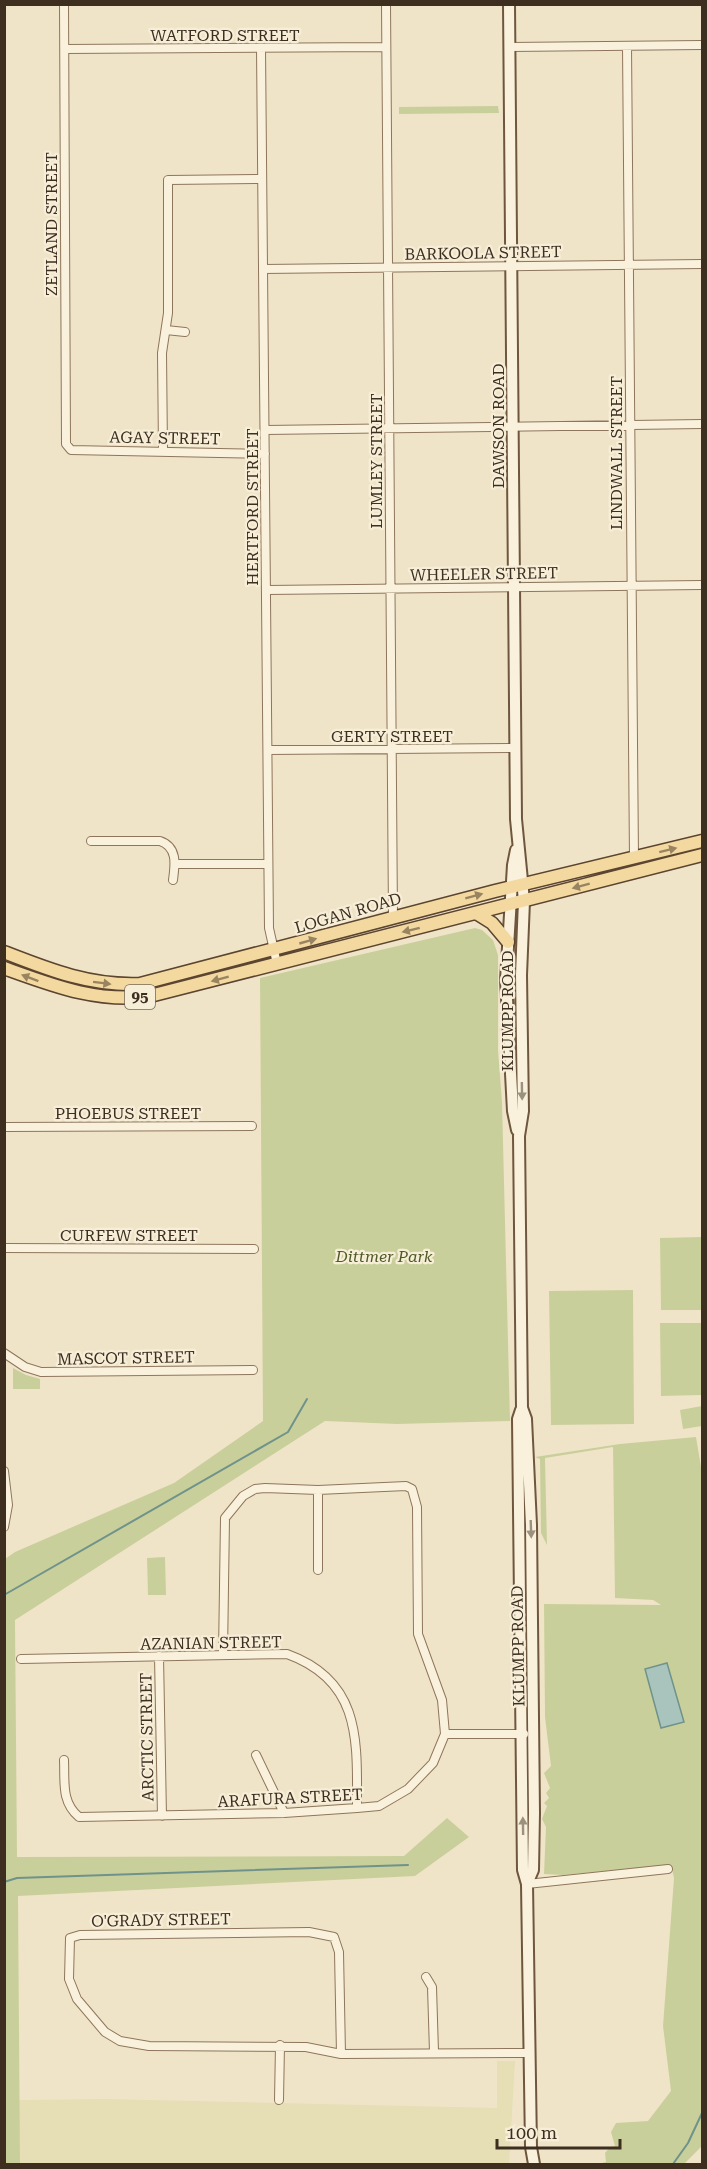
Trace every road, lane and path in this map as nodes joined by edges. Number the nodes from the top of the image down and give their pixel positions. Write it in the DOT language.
graph roads {
  1 [pos="64,4"];
  2 [pos="386,4"];
  3 [pos="509,4"];
  4 [pos="702,45"];
  5 [pos="627,46"];
  6 [pos="386,47"];
  7 [pos="510,47"];
  8 [pos="261,48"];
  9 [pos="65,49"];
  10 [pos="262,179"];
  11 [pos="702,264"];
  12 [pos="628,265"];
  13 [pos="512,267"];
  14 [pos="388,268"];
  15 [pos="263,269"];
  16 [pos="166,330"];
  17 [pos="185,332"];
  18 [pos="630,424"];
  19 [pos="702,424"];
  20 [pos="513,427"];
  21 [pos="389,428"];
  22 [pos="265,430"];
  23 [pos="66,444"];
  24 [pos="164,451"];
  25 [pos="266,454"];
  26 [pos="631,585"];
  27 [pos="702,585"];
  28 [pos="515,587"];
  29 [pos="391,589"];
  30 [pos="267,590"];
  31 [pos="516,748"];
  32 [pos="392,749"];
  33 [pos="268,750"];
  34 [pos="91,841"];
  35 [pos="702,841"];
  36 [pos="702,855"];
  37 [pos="634,859"];
  38 [pos="175,864"];
  39 [pos="268,864"];
  40 [pos="173,880"];
  41 [pos="518,886"];
  42 [pos="524,901"];
  43 [pos="511,904"];
  44 [pos="476,913"];
  45 [pos="393,918"];
  46 [pos="508,942"];
  47 [pos="273,951"];
  48 [pos="5,955"];
  49 [pos="277,964"];
  50 [pos="4,968"];
  51 [pos="252,1126"];
  52 [pos="4,1127"];
  53 [pos="519,1136"];
  54 [pos="4,1248"];
  55 [pos="254,1249"];
  56 [pos="4,1353"];
  57 [pos="253,1370"];
  58 [pos="522,1408"];
  59 [pos="4,1471"];
  60 [pos="318,1490"];
  61 [pos="4,1527"];
  62 [pos="318,1570"];
  63 [pos="223,1655"];
  64 [pos="159,1656"];
  65 [pos="21,1659"];
  66 [pos="445,1734"];
  67 [pos="522,1734"];
  68 [pos="534,1734"];
  69 [pos="256,1755"];
  70 [pos="64,1760"];
  71 [pos="357,1808"];
  72 [pos="284,1813"];
  73 [pos="162,1816"];
  74 [pos="668,1869"];
  75 [pos="527,1884"];
  76 [pos="426,1977"];
  77 [pos="280,2045"];
  78 [pos="434,2052"];
  79 [pos="530,2053"];
  80 [pos="341,2054"];
  81 [pos="279,2100"];
  82 [pos="531,2147"];
  83 [pos="527,2164"];
  84 [pos="534,2164"];
  1 -- 9 [label="street, ZETLAND STREET"];
  2 -- 6 [label="street, LUMLEY STREET"];
  3 -- 7 [label="main road, DAWSON ROAD"];
  4 -- 5 [label="street"];
  5 -- 7 [label="street"];
  5 -- 12 [label="street, LINDWALL STREET"];
  6 -- 8 [label="street, WATFORD STREET"];
  6 -- 14 [label="street, LUMLEY STREET"];
  7 -- 13 [label="main road, DAWSON ROAD"];
  8 -- 9 [label="street, WATFORD STREET"];
  8 -- 10 [label="street, HERTFORD STREET"];
  9 -- 23 [label="street, ZETLAND STREET"];
  10 -- 15 [label="street, HERTFORD STREET"];
  10 -- 16 [label="street"];
  11 -- 12 [label="street, BARKOOLA STREET"];
  12 -- 13 [label="street, BARKOOLA STREET"];
  12 -- 18 [label="street, LINDWALL STREET"];
  13 -- 14 [label="street, BARKOOLA STREET"];
  13 -- 20 [label="main road, DAWSON ROAD"];
  14 -- 15 [label="street, BARKOOLA STREET"];
  14 -- 21 [label="street, LUMLEY STREET"];
  15 -- 22 [label="street, HERTFORD STREET"];
  16 -- 17 [label="street"];
  16 -- 24 [label="street"];
  18 -- 19 [label="street"];
  18 -- 20 [label="street"];
  18 -- 26 [label="street, LINDWALL STREET"];
  20 -- 21 [label="street"];
  20 -- 28 [label="main road, DAWSON ROAD"];
  21 -- 22 [label="street"];
  21 -- 29 [label="street, LUMLEY STREET"];
  22 -- 25 [label="street, HERTFORD STREET"];
  23 -- 24 [label="street, AGAY STREET"];
  24 -- 25 [label="street, AGAY STREET"];
  25 -- 30 [label="street, HERTFORD STREET"];
  26 -- 27 [label="street, WHEELER STREET"];
  26 -- 28 [label="street, WHEELER STREET"];
  26 -- 37 [label="street, LINDWALL STREET"];
  28 -- 29 [label="street, WHEELER STREET"];
  28 -- 31 [label="main road, DAWSON ROAD"];
  29 -- 30 [label="street, WHEELER STREET"];
  29 -- 32 [label="street, LUMLEY STREET"];
  30 -- 33 [label="street, HERTFORD STREET"];
  31 -- 32 [label="street, GERTY STREET"];
  31 -- 41 [label="main road, DAWSON ROAD"];
  32 -- 33 [label="street, GERTY STREET"];
  32 -- 45 [label="street, LUMLEY STREET"];
  33 -- 39 [label="street, HERTFORD STREET"];
  34 -- 38 [label="street"];
  37 -- 35 [label="main road, LOGAN ROAD / 95, one-way"];
  36 -- 42 [label="main road, LOGAN ROAD / 95, one-way"];
  37 -- 41 [label="main road, LOGAN ROAD / 95"];
  38 -- 39 [label="street"];
  38 -- 40 [label="street"];
  39 -- 47 [label="street, HERTFORD STREET"];
  41 -- 42 [label="main road, KLUMPP ROAD"];
  41 -- 43 [label="main road, DAWSON ROAD"];
  45 -- 41 [label="main road, LOGAN ROAD / 95, one-way"];
  42 -- 43 [label="main road, LOGAN ROAD / 95"];
  42 -- 53 [label="main road, KLUMPP ROAD, one-way"];
  43 -- 44 [label="main road, LOGAN ROAD / 95"];
  43 -- 46 [label="main road, KLUMPP ROAD"];
  44 -- 46 [label="main road"];
  44 -- 49 [label="main road, LOGAN ROAD / 95, one-way"];
  47 -- 45 [label="main road, LOGAN ROAD / 95, one-way"];
  46 -- 53 [label="main road, KLUMPP ROAD"];
  48 -- 47 [label="main road, LOGAN ROAD / 95, one-way"];
  47 -- 49 [label="street, HERTFORD STREET"];
  49 -- 50 [label="main road, LOGAN ROAD / 95, one-way"];
  51 -- 52 [label="street, PHOEBUS STREET"];
  53 -- 58 [label="main road, KLUMPP ROAD"];
  54 -- 55 [label="street, CURFEW STREET"];
  56 -- 57 [label="street, MASCOT STREET"];
  58 -- 67 [label="main road, KLUMPP ROAD"];
  58 -- 68 [label="main road, KLUMPP ROAD, one-way"];
  59 -- 61 [label="street"];
  60 -- 62 [label="street"];
  60 -- 63 [label="street, ARAFURA STREET"];
  60 -- 66 [label="street, ARAFURA STREET"];
  63 -- 64 [label="street, AZANIAN STREET"];
  63 -- 71 [label="street, AZANIAN STREET"];
  64 -- 65 [label="street, AZANIAN STREET"];
  64 -- 73 [label="street, ARCTIC STREET"];
  66 -- 67 [label="street"];
  66 -- 71 [label="street, ARAFURA STREET"];
  67 -- 68 [label="street"];
  75 -- 67 [label="main road, KLUMPP ROAD, one-way"];
  68 -- 75 [label="main road, KLUMPP ROAD"];
  69 -- 72 [label="street"];
  70 -- 73 [label="street, ARAFURA STREET"];
  71 -- 72 [label="street, ARAFURA STREET"];
  72 -- 73 [label="street, ARAFURA STREET"];
  74 -- 75 [label="street"];
  75 -- 79 [label="main road, KLUMPP ROAD"];
  76 -- 78 [label="street"];
  77 -- 80 [label="street, O'GRADY STREET"];
  77 -- 80 [label="street, O'GRADY STREET"];
  77 -- 81 [label="street"];
  78 -- 79 [label="street, O'GRADY STREET"];
  78 -- 80 [label="street, O'GRADY STREET"];
  79 -- 82 [label="main road, KLUMPP ROAD"];
  82 -- 83 [label="main road, KLUMPP ROAD"];
  82 -- 84 [label="main road, KLUMPP ROAD"];
}
